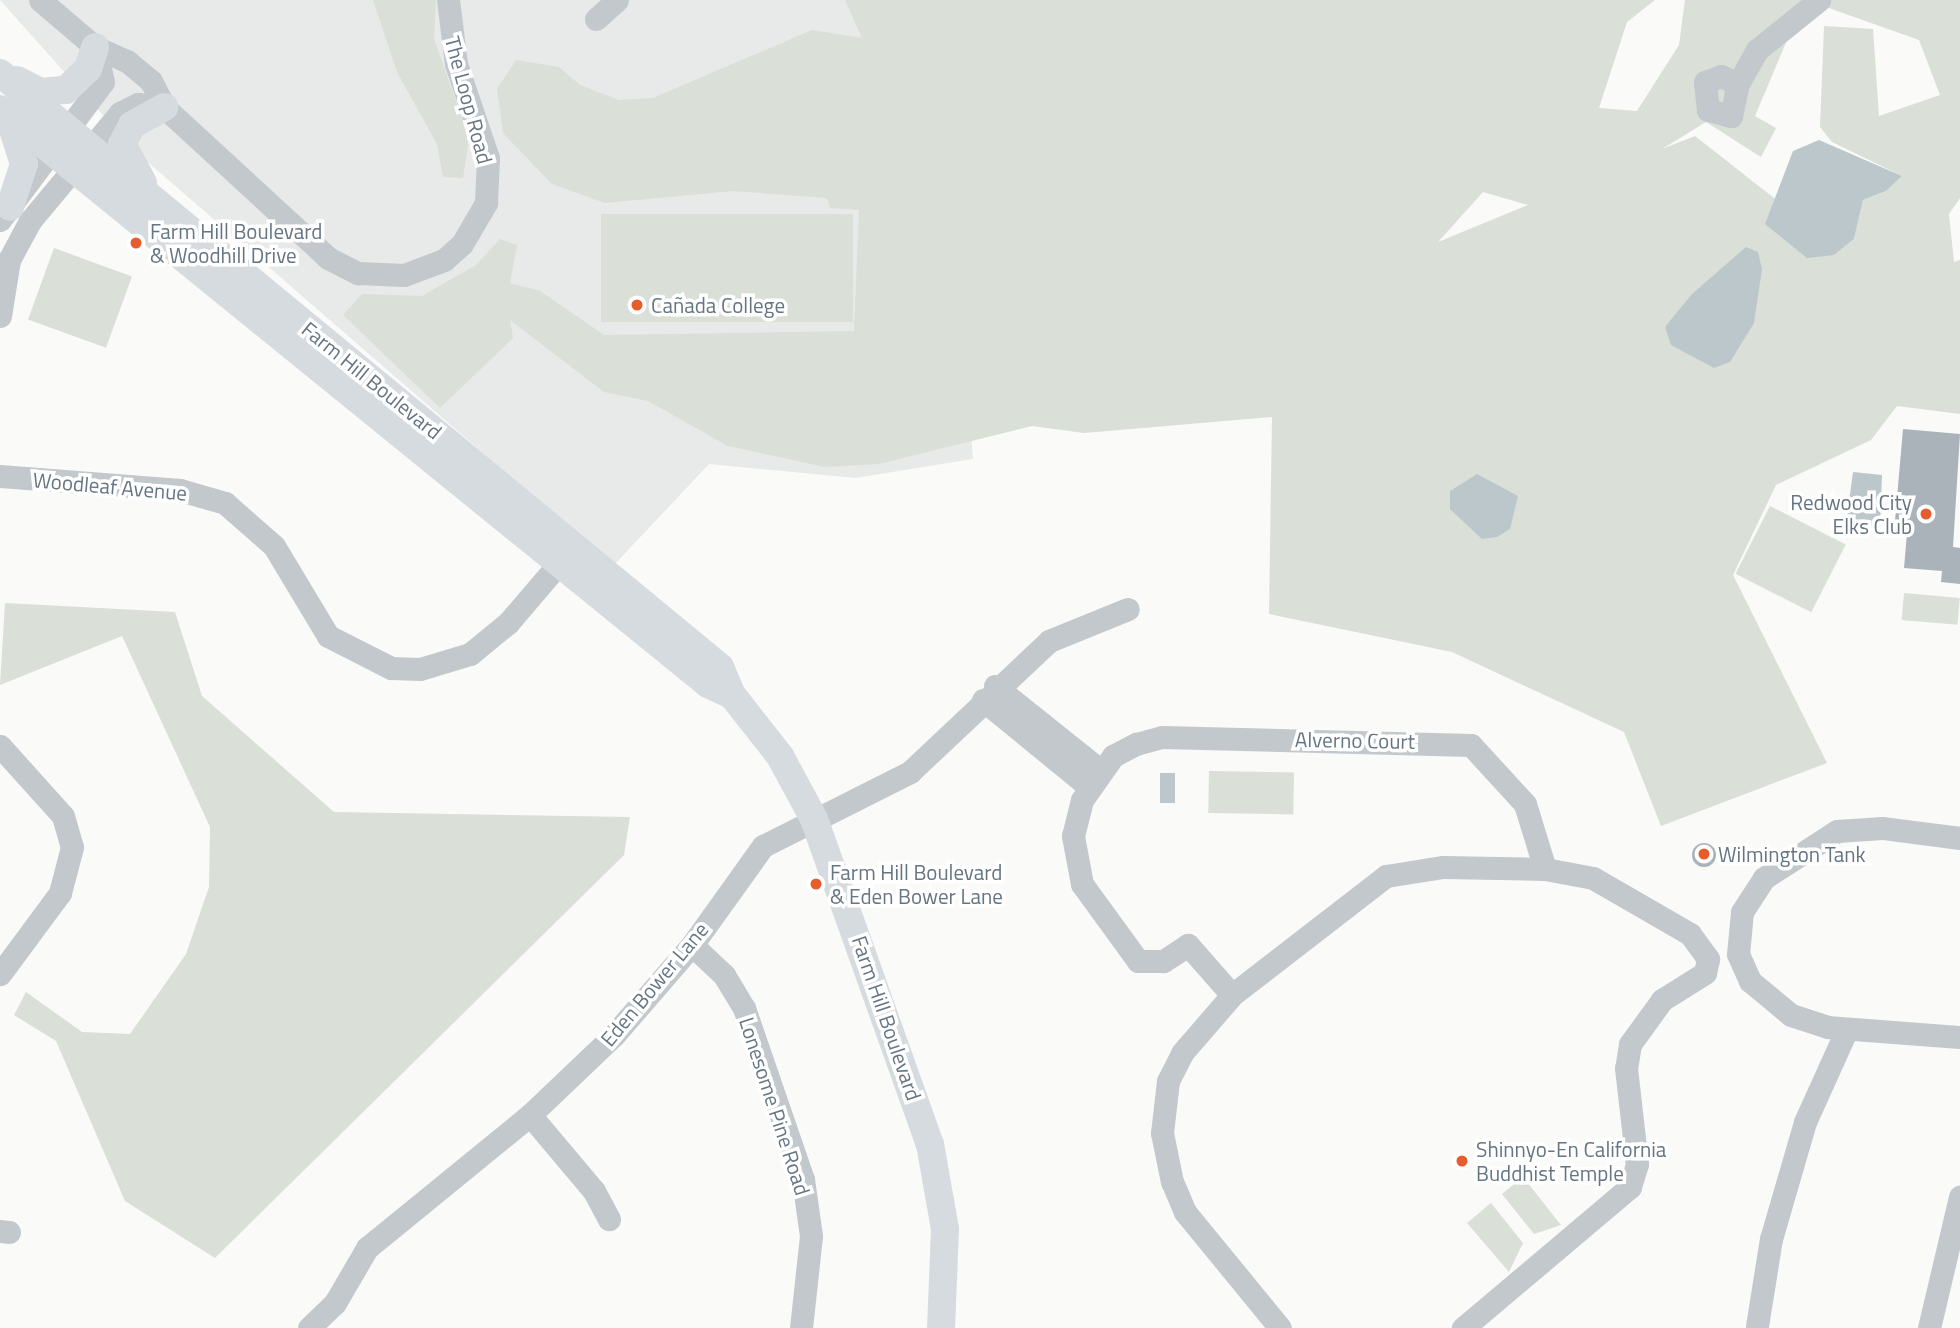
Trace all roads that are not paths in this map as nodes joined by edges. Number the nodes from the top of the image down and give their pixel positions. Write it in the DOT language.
graph roads {
  1 [pos="40,0"];
  2 [pos="448,0"];
  3 [pos="617,0"];
  4 [pos="1819,0"];
  5 [pos="596,19"];
  6 [pos="95,47"];
  7 [pos="0,70"];
  8 [pos="1738,85"];
  9 [pos="163,107"];
  10 [pos="4,113"];
  11 [pos="70,151"];
  12 [pos="5,214"];
  13 [pos="179,225"];
  14 [pos="0,316"];
  15 [pos="0,476"];
  16 [pos="561,561"];
  17 [pos="1128,609"];
  18 [pos="989,693"];
  19 [pos="732,695"];
  20 [pos="0,747"];
  21 [pos="1094,778"];
  22 [pos="814,819"];
  23 [pos="1960,838"];
  24 [pos="1545,869"];
  25 [pos="692,945"];
  26 [pos="0,974"];
  27 [pos="1232,995"];
  28 [pos="1847,1029"];
  29 [pos="1960,1037"];
  30 [pos="530,1115"];
  31 [pos="1960,1197"];
  32 [pos="609,1219"];
  33 [pos="1756,1327"];
  34 [pos="309,1328"];
  35 [pos="802,1328"];
  36 [pos="941,1328"];
  37 [pos="1280,1328"];
  38 [pos="1463,1328"];
  39 [pos="1929,1328"];
  1 -- 6 [label="street"];
  2 -- 9 [label="street, The Loop Road"];
  3 -- 5 [label="street"];
  4 -- 8 [label="street"];
  6 -- 7 [label="main road"];
  6 -- 9 [label="street, The Loop Road"];
  6 -- 11 [label="street"];
  7 -- 11 [label="main road, Farm Hill Boulevard"];
  9 -- 11 [label="street"];
  9 -- 13 [label="main road"];
  10 -- 11 [label="main road, Farm Hill Boulevard"];
  10 -- 12 [label="main road"];
  11 -- 12 [label="street"];
  11 -- 13 [label="main road, Farm Hill Boulevard"];
  11 -- 14 [label="street"];
  11 -- 16 [label="main road, Farm Hill Boulevard"];
  13 -- 19 [label="main road, Farm Hill Boulevard"];
  15 -- 16 [label="street, Woodleaf Avenue"];
  16 -- 19 [label="main road, Farm Hill Boulevard"];
  17 -- 18 [label="street, Eden Bower Lane"];
  18 -- 21 [label="street"];
  18 -- 22 [label="street, Eden Bower Lane"];
  19 -- 22 [label="main road, Farm Hill Boulevard"];
  20 -- 26 [label="street"];
  21 -- 24 [label="street, Alverno Court"];
  21 -- 27 [label="street"];
  22 -- 25 [label="street, Eden Bower Lane"];
  22 -- 36 [label="main road, Farm Hill Boulevard"];
  23 -- 28 [label="street"];
  24 -- 27 [label="street"];
  24 -- 38 [label="street"];
  25 -- 30 [label="street, Eden Bower Lane"];
  25 -- 35 [label="street, Lonesome Pine Road"];
  27 -- 37 [label="street"];
  28 -- 29 [label="street"];
  28 -- 33 [label="street"];
  30 -- 32 [label="street"];
  30 -- 34 [label="street, Eden Bower Lane"];
  31 -- 39 [label="street"];
}
